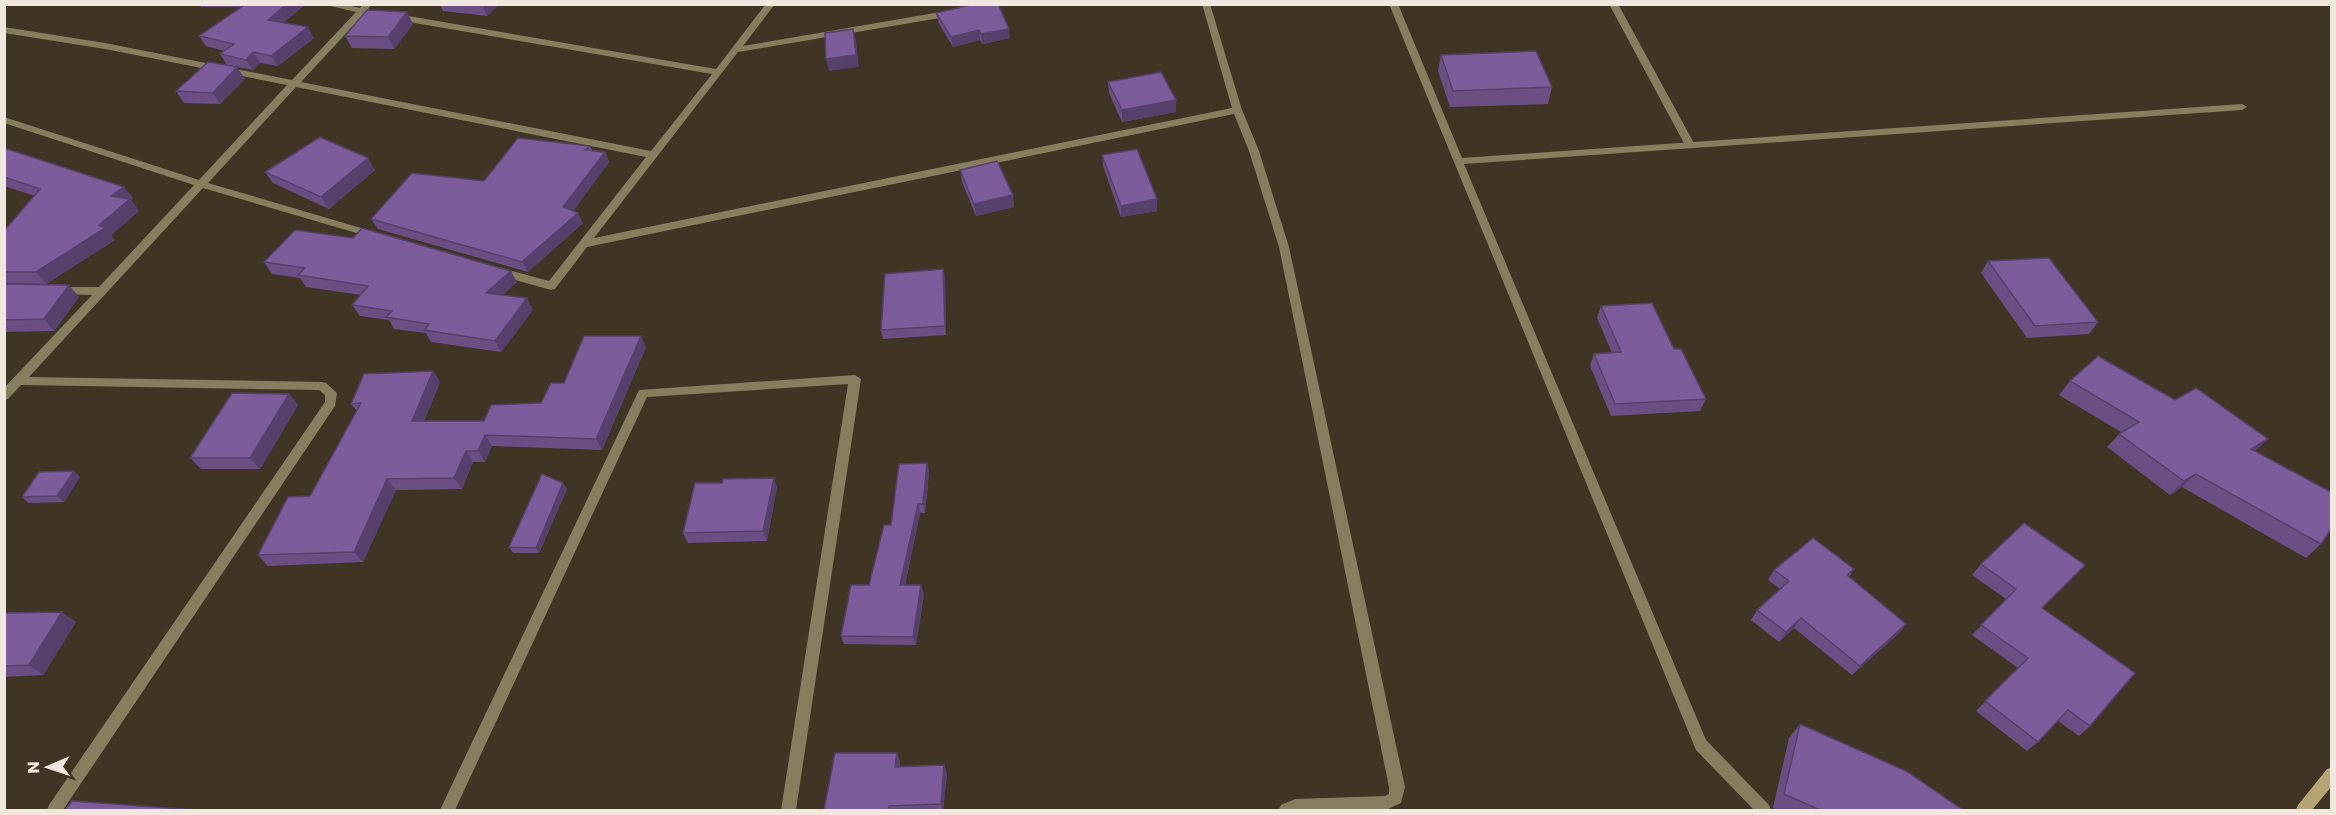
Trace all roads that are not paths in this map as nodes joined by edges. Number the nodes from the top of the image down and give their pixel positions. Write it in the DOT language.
graph roads {
  1 [pos="326,4"];
  2 [pos="771,4"];
  3 [pos="1206,4"];
  4 [pos="1393,4"];
  5 [pos="1613,4"];
  6 [pos="367,10"];
  7 [pos="957,12"];
  8 [pos="384,15"];
  9 [pos="4,30"];
  10 [pos="735,50"];
  11 [pos="718,72"];
  12 [pos="294,84"];
  13 [pos="2242,106"];
  14 [pos="1237,110"];
  15 [pos="4,120"];
  16 [pos="1690,145"];
  17 [pos="653,155"];
  18 [pos="1458,161"];
  19 [pos="201,184"];
  20 [pos="381,237"];
  21 [pos="584,244"];
  22 [pos="483,267"];
  23 [pos="52,290"];
  24 [pos="100,291"];
  25 [pos="19,381"];
  26 [pos="4,396"];
  27 [pos="2331,774"];
  28 [pos="54,810"];
  29 [pos="447,810"];
  30 [pos="789,810"];
  31 [pos="1287,810"];
  32 [pos="1764,810"];
  33 [pos="2302,810"];
  1 -- 6 [label="street"];
  2 -- 10 [label="street"];
  3 -- 14 [label="street"];
  4 -- 18 [label="street"];
  5 -- 16 [label="street"];
  6 -- 12 [label="street"];
  7 -- 10 [label="street"];
  8 -- 11 [label="street"];
  9 -- 12 [label="street"];
  10 -- 11 [label="street"];
  11 -- 17 [label="street"];
  12 -- 17 [label="street"];
  12 -- 19 [label="street"];
  13 -- 16 [label="street"];
  14 -- 21 [label="street"];
  14 -- 31 [label="street"];
  15 -- 19 [label="street"];
  16 -- 18 [label="street"];
  17 -- 21 [label="street"];
  18 -- 32 [label="street"];
  19 -- 20 [label="street"];
  19 -- 24 [label="street"];
  21 -- 22 [label="street"];
  23 -- 24 [label="street"];
  24 -- 25 [label="street"];
  25 -- 26 [label="street"];
  25 -- 28 [label="street"];
  27 -- 33 [label="main road"];
  29 -- 30 [label="street"];
}
